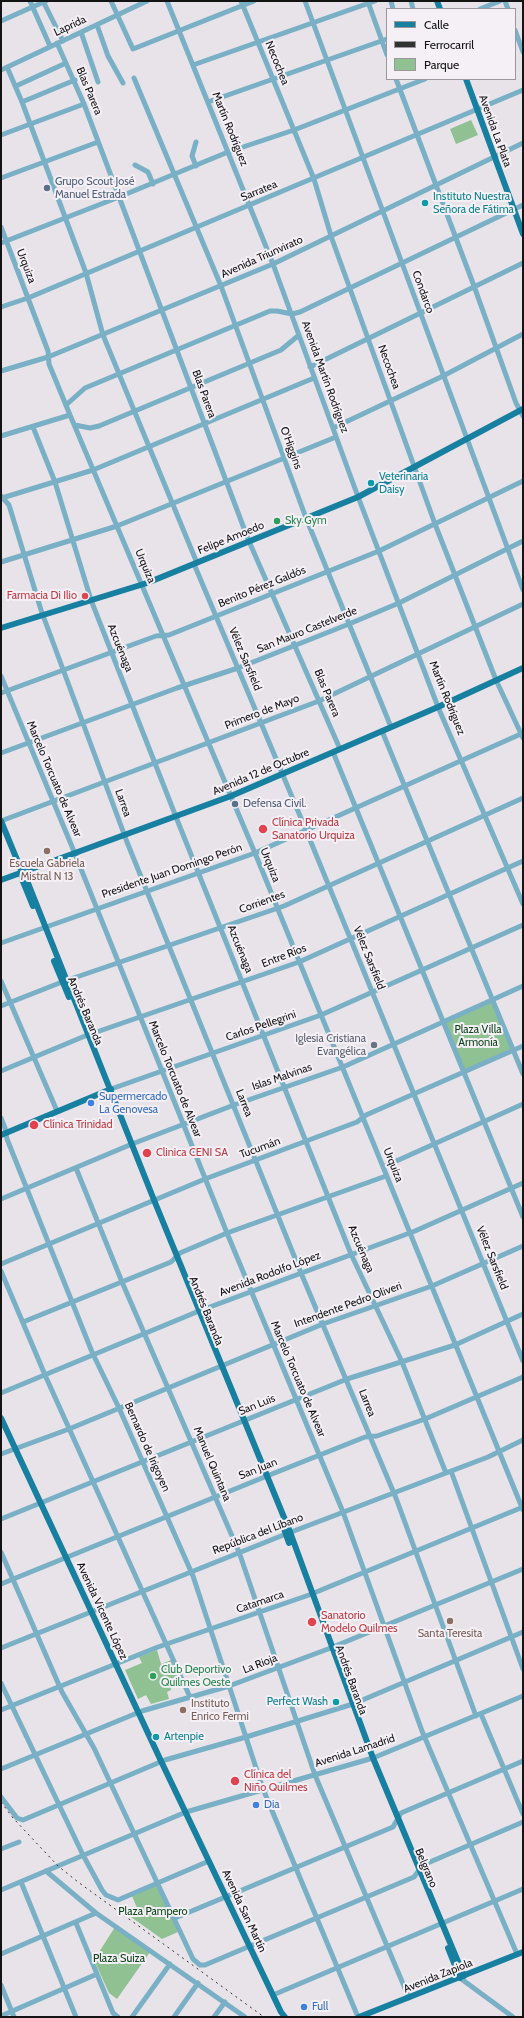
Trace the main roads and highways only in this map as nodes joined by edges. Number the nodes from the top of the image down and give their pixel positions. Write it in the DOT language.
graph roads {
  1 [pos="466,80"];
  2 [pos="523,234"];
  3 [pos="522,412"];
  4 [pos="1,628"];
  5 [pos="523,668"];
  6 [pos="1,821"];
  7 [pos="22,872"];
  8 [pos="1,880"];
  9 [pos="109,1089"];
  10 [pos="4,1134"];
  11 [pos="1,1418"];
  12 [pos="371,1759"];
  13 [pos="186,1812"];
  14 [pos="520,1953"];
  15 [pos="462,1977"];
  16 [pos="285,2017"];
  17 [pos="358,2017"];
  1 -- 2 [label="main road, Avenida La Plata"];
  3 -- 4 [label="main road, Felipe Amoedo"];
  5 -- 7 [label="main road, Avenida 12 de Octubre"];
  6 -- 7 [label="main road, Andrés Baranda"];
  7 -- 8 [label="main road, Avenida 12 de Octubre"];
  7 -- 9 [label="main road, Andrés Baranda"];
  9 -- 10 [label="main road, Carlos Pellegrini"];
  9 -- 12 [label="main road, Andrés Baranda"];
  11 -- 13 [label="main road, Avenida Vicente López"];
  12 -- 15 [label="main road, Belgrano"];
  13 -- 16 [label="main road, Avenida San Martín"];
  14 -- 15 [label="main road, Avenida Zapiola"];
  15 -- 17 [label="main road, Avenida Zapiola"];
}
